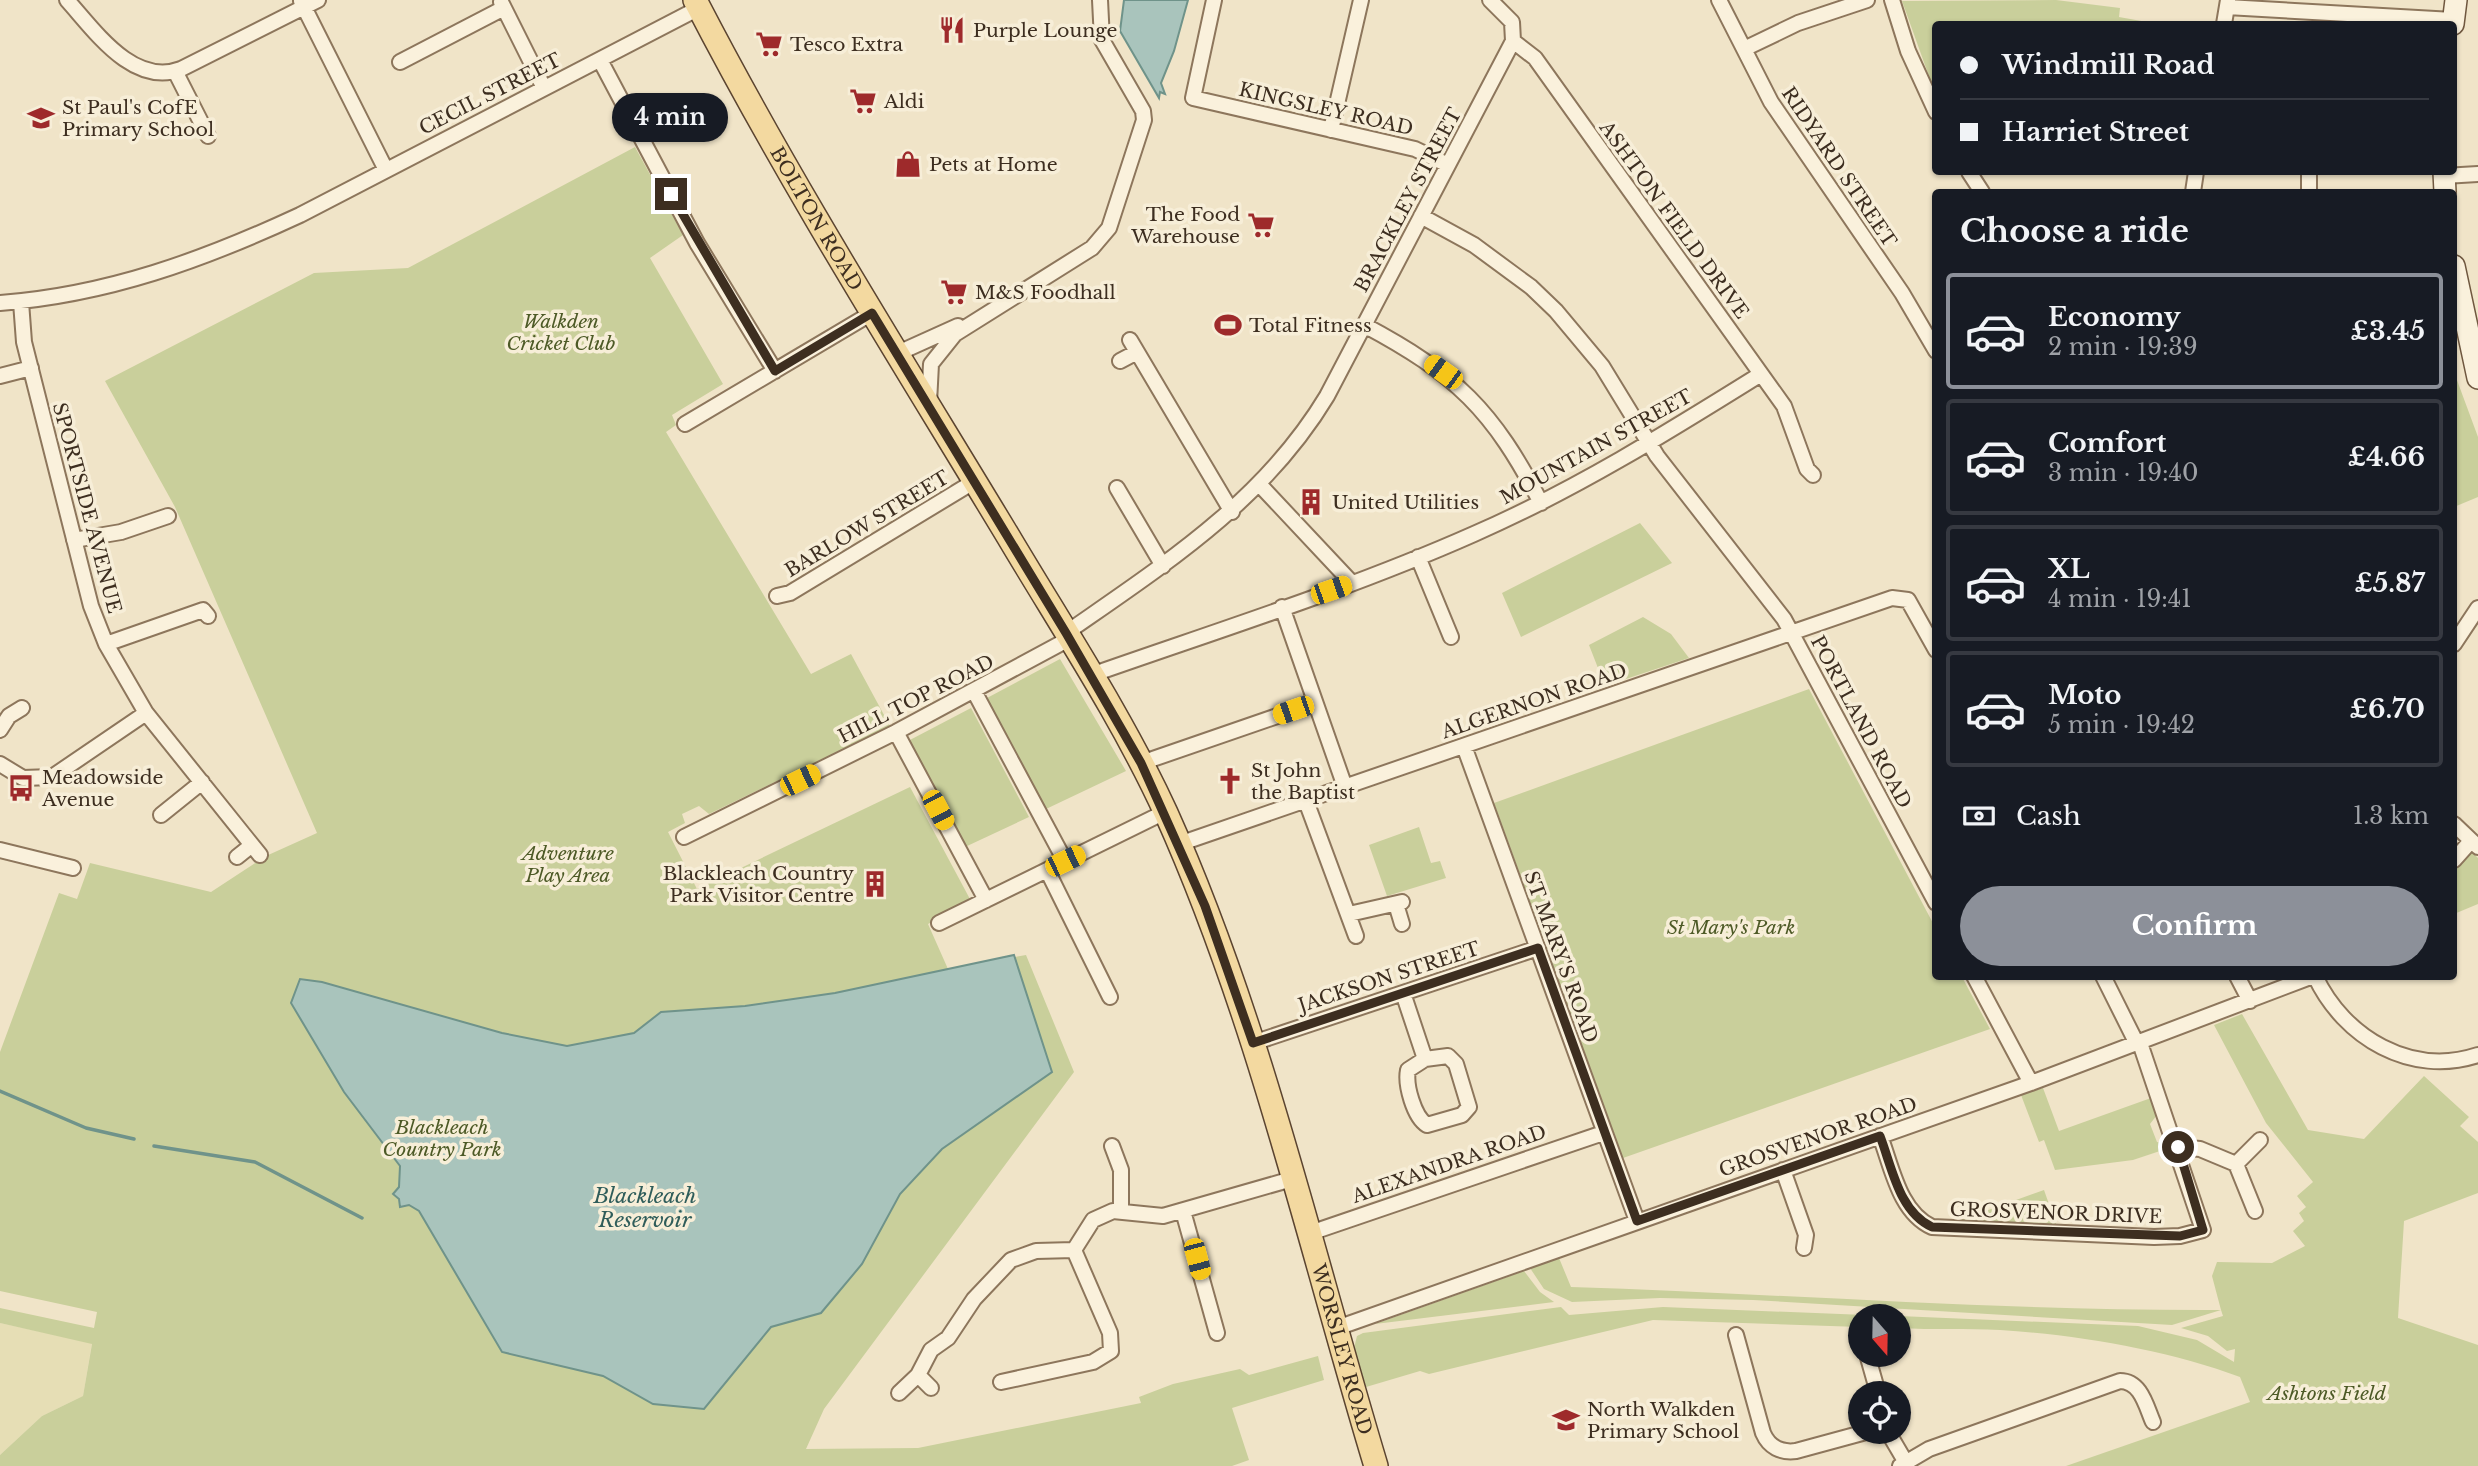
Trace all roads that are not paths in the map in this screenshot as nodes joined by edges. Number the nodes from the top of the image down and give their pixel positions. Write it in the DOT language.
graph roads {
  1 [pos="67,0"];
  2 [pos="318,0"];
  3 [pos="1100,0"];
  4 [pos="1213,0"];
  5 [pos="1361,0"];
  6 [pos="1490,0"];
  7 [pos="1719,0"];
  8 [pos="1867,0"];
  9 [pos="1892,0"];
  10 [pos="303,3"];
  11 [pos="502,4"];
  12 [pos="697,4"];
  13 [pos="2228,4"];
  14 [pos="2454,15"];
  15 [pos="2321,19"];
  16 [pos="1513,41"];
  17 [pos="1744,49"];
  18 [pos="600,60"];
  19 [pos="400,62"];
  20 [pos="175,71"];
  21 [pos="544,88"];
  22 [pos="1932,103"];
  23 [pos="216,117"];
  24 [pos="1331,130"];
  25 [pos="1448,165"];
  26 [pos="386,170"];
  27 [pos="2478,174"];
  28 [pos="2444,180"];
  29 [pos="1421,216"];
  30 [pos="21,302"];
  31 [pos="0,303"];
  32 [pos="2458,303"];
  33 [pos="872,313"];
  34 [pos="981,315"];
  35 [pos="1364,325"];
  36 [pos="955,334"];
  37 [pos="1932,344"];
  38 [pos="900,359"];
  39 [pos="1120,361"];
  40 [pos="31,368"];
  41 [pos="775,371"];
  42 [pos="1761,374"];
  43 [pos="0,376"];
  44 [pos="2478,377"];
  45 [pos="930,408"];
  46 [pos="685,424"];
  47 [pos="1650,443"];
  48 [pos="1813,475"];
  49 [pos="975,481"];
  50 [pos="1259,484"];
  51 [pos="1117,488"];
  52 [pos="1541,503"];
  53 [pos="1232,512"];
  54 [pos="168,516"];
  55 [pos="74,540"];
  56 [pos="1418,557"];
  57 [pos="1163,566"];
  58 [pos="1352,583"];
  59 [pos="777,596"];
  60 [pos="1282,607"];
  61 [pos="2478,608"];
  62 [pos="208,616"];
  63 [pos="1791,633"];
  64 [pos="1068,636"];
  65 [pos="1451,637"];
  66 [pos="2457,639"];
  67 [pos="1932,642"];
  68 [pos="106,644"];
  69 [pos="1091,676"];
  70 [pos="974,691"];
  71 [pos="1315,702"];
  72 [pos="22,708"];
  73 [pos="146,713"];
  74 [pos="0,730"];
  75 [pos="896,732"];
  76 [pos="1464,746"];
  77 [pos="1141,763"];
  78 [pos="0,764"];
  79 [pos="202,782"];
  80 [pos="1345,787"];
  81 [pos="1306,801"];
  82 [pos="1165,812"];
  83 [pos="161,815"];
  84 [pos="2457,827"];
  85 [pos="684,837"];
  86 [pos="1179,844"];
  87 [pos="2475,844"];
  88 [pos="0,850"];
  89 [pos="237,857"];
  90 [pos="2457,858"];
  91 [pos="1065,861"];
  92 [pos="74,868"];
  93 [pos="1047,870"];
  94 [pos="1932,896"];
  95 [pos="986,900"];
  96 [pos="1349,914"];
  97 [pos="939,923"];
  98 [pos="1402,924"];
  99 [pos="1356,936"];
  100 [pos="1538,948"];
  101 [pos="1976,980"];
  102 [pos="2105,980"];
  103 [pos="2239,980"];
  104 [pos="2303,980"];
  105 [pos="2317,980"];
  106 [pos="1403,993"];
  107 [pos="1110,997"];
  108 [pos="2250,1000"];
  109 [pos="1253,1043"];
  110 [pos="2138,1044"];
  111 [pos="2478,1055"];
  112 [pos="1425,1059"];
  113 [pos="2031,1083"];
  114 [pos="1604,1133"];
  115 [pos="1880,1136"];
  116 [pos="2260,1140"];
  117 [pos="1110,1144"];
  118 [pos="2178,1147"];
  119 [pos="2236,1164"];
  120 [pos="1783,1170"];
  121 [pos="1292,1179"];
  122 [pos="1121,1209"];
  123 [pos="1183,1211"];
  124 [pos="2255,1213"];
  125 [pos="1637,1221"];
  126 [pos="1307,1234"];
  127 [pos="1804,1248"];
  128 [pos="1074,1250"];
  129 [pos="1218,1332"];
  130 [pos="1336,1334"];
  131 [pos="1741,1341"];
  132 [pos="1023,1362"];
  133 [pos="918,1375"];
  134 [pos="1025,1378"];
  135 [pos="1001,1382"];
  136 [pos="931,1388"];
  137 [pos="899,1393"];
  138 [pos="2153,1413"];
  139 [pos="1848,1437"];
  140 [pos="1894,1444"];
  141 [pos="1903,1464"];
  142 [pos="1376,1466"];
  1 -- 20 [label="street"];
  2 -- 10 [label="street"];
  3 -- 34 [label="street"];
  4 -- 24 [label="street, KINGSLEY ROAD"];
  5 -- 24 [label="street"];
  6 -- 16 [label="street, ASHTON FIELD DRIVE"];
  7 -- 17 [label="street, RIDYARD STREET"];
  8 -- 17 [label="street"];
  9 -- 22 [label="street"];
  10 -- 20 [label="street"];
  10 -- 26 [label="street"];
  11 -- 19 [label="street"];
  11 -- 21 [label="street"];
  12 -- 18 [label="street, CECIL STREET"];
  12 -- 33 [label="main road, BOLTON ROAD"];
  13 -- 15 [label="street"];
  14 -- 15 [label="street"];
  16 -- 25 [label="street, BRACKLEY STREET"];
  16 -- 42 [label="street, ASHTON FIELD DRIVE"];
  17 -- 37 [label="street, RIDYARD STREET"];
  18 -- 21 [label="street, CECIL STREET"];
  18 -- 41 [label="street"];
  20 -- 23 [label="street"];
  21 -- 26 [label="street, CECIL STREET"];
  24 -- 25 [label="street, KINGSLEY ROAD"];
  25 -- 29 [label="street, BRACKLEY STREET"];
  26 -- 30 [label="street, CECIL STREET"];
  27 -- 28 [label="street"];
  29 -- 35 [label="street, BRACKLEY STREET"];
  29 -- 47 [label="street, PORTLAND ROAD"];
  30 -- 31 [label="street, CECIL STREET"];
  30 -- 40 [label="street, SPORTSIDE AVENUE"];
  32 -- 44 [label="street"];
  33 -- 38 [label="main road, BOLTON ROAD"];
  33 -- 41 [label="street"];
  34 -- 36 [label="street"];
  34 -- 38 [label="street"];
  35 -- 50 [label="street, BRACKLEY STREET"];
  35 -- 52 [label="street"];
  36 -- 38 [label="street"];
  36 -- 45 [label="street"];
  38 -- 45 [label="main road, BOLTON ROAD"];
  39 -- 53 [label="street"];
  40 -- 43 [label="street"];
  40 -- 55 [label="street, SPORTSIDE AVENUE"];
  41 -- 46 [label="street"];
  42 -- 47 [label="street, MOUNTAIN STREET"];
  42 -- 48 [label="street, ASHTON FIELD DRIVE"];
  45 -- 49 [label="main road, BOLTON ROAD"];
  47 -- 52 [label="street, MOUNTAIN STREET"];
  47 -- 63 [label="street, PORTLAND ROAD"];
  49 -- 59 [label="street, BARLOW STREET"];
  49 -- 64 [label="main road, BOLTON ROAD"];
  50 -- 53 [label="street, BRACKLEY STREET"];
  50 -- 58 [label="street"];
  51 -- 57 [label="street"];
  52 -- 56 [label="street, MOUNTAIN STREET"];
  53 -- 57 [label="street, BRACKLEY STREET"];
  54 -- 55 [label="street"];
  55 -- 68 [label="street, SPORTSIDE AVENUE"];
  56 -- 58 [label="street, MOUNTAIN STREET"];
  56 -- 65 [label="street"];
  57 -- 64 [label="street, BRACKLEY STREET"];
  58 -- 60 [label="street, MOUNTAIN STREET"];
  60 -- 69 [label="street, MOUNTAIN STREET"];
  60 -- 71 [label="street"];
  61 -- 66 [label="street"];
  62 -- 68 [label="street"];
  63 -- 67 [label="street, ALGERNON ROAD"];
  63 -- 76 [label="street, ALGERNON ROAD"];
  63 -- 94 [label="street, PORTLAND ROAD"];
  64 -- 69 [label="main road, BOLTON ROAD"];
  64 -- 70 [label="street, HILL TOP ROAD"];
  68 -- 73 [label="street, SPORTSIDE AVENUE"];
  69 -- 77 [label="main road, BOLTON ROAD"];
  70 -- 75 [label="street, HILL TOP ROAD"];
  70 -- 91 [label="street"];
  71 -- 77 [label="street"];
  71 -- 80 [label="street"];
  72 -- 74 [label="street"];
  73 -- 78 [label="street"];
  73 -- 79 [label="street, SPORTSIDE AVENUE"];
  75 -- 85 [label="street, HILL TOP ROAD"];
  75 -- 95 [label="street"];
  76 -- 80 [label="street, ALGERNON ROAD"];
  76 -- 100 [label="street, ST MARY'S ROAD"];
  77 -- 82 [label="main road, BOLTON ROAD"];
  79 -- 83 [label="street"];
  79 -- 89 [label="street, SPORTSIDE AVENUE"];
  80 -- 81 [label="street, ALGERNON ROAD"];
  81 -- 86 [label="street, ALGERNON ROAD"];
  81 -- 96 [label="street"];
  82 -- 86 [label="main road, BOLTON ROAD"];
  82 -- 91 [label="street"];
  84 -- 87 [label="street"];
  86 -- 109 [label="main road, BOLTON ROAD"];
  87 -- 90 [label="street"];
  88 -- 92 [label="street"];
  91 -- 93 [label="street"];
  93 -- 95 [label="street"];
  93 -- 107 [label="street"];
  95 -- 97 [label="street"];
  96 -- 98 [label="street"];
  96 -- 99 [label="street"];
  100 -- 106 [label="street, JACKSON STREET"];
  100 -- 114 [label="street, ST MARY'S ROAD"];
  101 -- 113 [label="street"];
  102 -- 110 [label="street"];
  103 -- 108 [label="street"];
  104 -- 108 [label="street, GROSVENOR ROAD"];
  105 -- 111 [label="street"];
  106 -- 109 [label="street, JACKSON STREET"];
  106 -- 112 [label="street"];
  108 -- 110 [label="street, GROSVENOR ROAD"];
  109 -- 121 [label="main road, BOLTON ROAD"];
  110 -- 113 [label="street, GROSVENOR ROAD"];
  110 -- 118 [label="street"];
  112 -- 112 [label="street"];
  113 -- 115 [label="street, GROSVENOR ROAD"];
  114 -- 125 [label="street, ST MARY'S ROAD"];
  114 -- 126 [label="street, ALEXANDRA ROAD"];
  115 -- 118 [label="street, GROSVENOR DRIVE"];
  115 -- 120 [label="street, GROSVENOR ROAD"];
  116 -- 119 [label="street"];
  117 -- 122 [label="street"];
  118 -- 119 [label="street"];
  119 -- 124 [label="street"];
  120 -- 125 [label="street, GROSVENOR ROAD"];
  120 -- 127 [label="street"];
  121 -- 123 [label="street"];
  121 -- 126 [label="main road, BOLTON ROAD"];
  122 -- 123 [label="street"];
  122 -- 128 [label="street"];
  123 -- 129 [label="street"];
  125 -- 130 [label="street, GROSVENOR ROAD"];
  126 -- 130 [label="main road, WORSLEY ROAD"];
  128 -- 133 [label="street"];
  128 -- 134 [label="street"];
  130 -- 142 [label="main road, WORSLEY ROAD"];
  131 -- 139 [label="street"];
  132 -- 134 [label="street"];
  133 -- 136 [label="street"];
  133 -- 137 [label="street"];
  134 -- 135 [label="street"];
  138 -- 141 [label="street"];
  140 -- 141 [label="street"];
}
